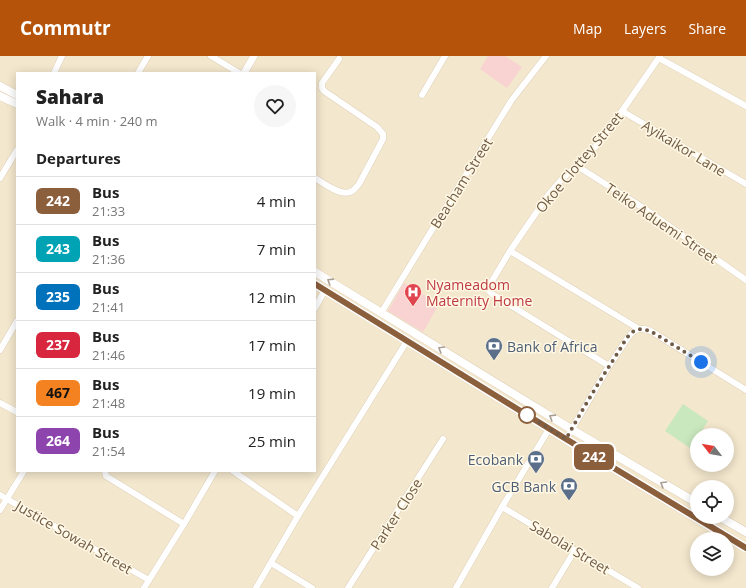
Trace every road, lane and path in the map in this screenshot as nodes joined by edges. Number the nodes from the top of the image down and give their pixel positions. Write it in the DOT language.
graph roads {
  1 [pos="62,56"];
  2 [pos="148,56"];
  3 [pos="211,56"];
  4 [pos="254,56"];
  5 [pos="445,56"];
  6 [pos="546,56"];
  7 [pos="660,57"];
  8 [pos="339,59"];
  9 [pos="54,72"];
  10 [pos="139,72"];
  11 [pos="237,72"];
  12 [pos="245,72"];
  13 [pos="0,86"];
  14 [pos="16,94"];
  15 [pos="422,95"];
  16 [pos="0,96"];
  17 [pos="16,104"];
  18 [pos="746,106"];
  19 [pos="622,111"];
  20 [pos="16,152"];
  21 [pos="576,166"];
  22 [pos="0,178"];
  23 [pos="316,179"];
  24 [pos="746,184"];
  25 [pos="510,251"];
  26 [pos="316,273"];
  27 [pos="746,280"];
  28 [pos="316,285"];
  29 [pos="325,290"];
  30 [pos="316,306"];
  31 [pos="381,313"];
  32 [pos="16,323"];
  33 [pos="639,329"];
  34 [pos="407,341"];
  35 [pos="0,350"];
  36 [pos="609,366"];
  37 [pos="746,390"];
  38 [pos="0,403"];
  39 [pos="16,411"];
  40 [pos="549,429"];
  41 [pos="571,429"];
  42 [pos="443,439"];
  43 [pos="566,439"];
  44 [pos="23,472"];
  45 [pos="105,472"];
  46 [pos="215,472"];
  47 [pos="234,472"];
  48 [pos="0,494"];
  49 [pos="7,499"];
  50 [pos="690,499"];
  51 [pos="502,507"];
  52 [pos="0,510"];
  53 [pos="298,516"];
  54 [pos="184,524"];
  55 [pos="732,524"];
  56 [pos="746,532"];
  57 [pos="746,548"];
  58 [pos="574,550"];
  59 [pos="271,563"];
  60 [pos="149,580"];
  61 [pos="144,588"];
  62 [pos="256,588"];
  63 [pos="312,588"];
  64 [pos="348,588"];
  65 [pos="456,588"];
  66 [pos="552,588"];
  67 [pos="638,588"];
  1 -- 9 [label="street"];
  2 -- 10 [label="street"];
  3 -- 11 [label="street"];
  4 -- 12 [label="street"];
  5 -- 15 [label="street"];
  6 -- 31 [label="street, Beacham Street"];
  7 -- 18 [label="street"];
  7 -- 19 [label="street, Okoe Clottey Street"];
  8 -- 23 [label="street"];
  13 -- 14 [label="main road"];
  16 -- 17 [label="main road"];
  19 -- 21 [label="street, Okoe Clottey Street"];
  19 -- 24 [label="street, Ayikaikor Lane"];
  20 -- 22 [label="street"];
  21 -- 25 [label="street, Okoe Clottey Street"];
  21 -- 27 [label="street, Teiko Aduemi Street"];
  25 -- 33 [label="street"];
  25 -- 36 [label="street, Okoe Clottey Street"];
  31 -- 26 [label="main road, one-way"];
  28 -- 29 [label="main road"];
  29 -- 30 [label="street"];
  29 -- 34 [label="main road"];
  41 -- 31 [label="main road, one-way"];
  32 -- 35 [label="street"];
  33 -- 36 [label="street"];
  33 -- 37 [label="street"];
  34 -- 40 [label="main road"];
  34 -- 53 [label="street"];
  36 -- 41 [label="street"];
  38 -- 39 [label="street"];
  40 -- 43 [label="main road"];
  40 -- 51 [label="street"];
  41 -- 43 [label="street"];
  50 -- 41 [label="main road, one-way"];
  42 -- 64 [label="street, Parker Close"];
  43 -- 57 [label="main road"];
  44 -- 49 [label="street"];
  45 -- 54 [label="street"];
  46 -- 54 [label="street"];
  47 -- 53 [label="street"];
  48 -- 49 [label="street, Justice Sowah Street"];
  49 -- 52 [label="street"];
  49 -- 60 [label="street, Justice Sowah Street"];
  51 -- 58 [label="street, Sabolai Street"];
  51 -- 65 [label="street"];
  53 -- 59 [label="street"];
  54 -- 60 [label="street"];
  55 -- 56 [label="main road"];
  58 -- 66 [label="street"];
  58 -- 67 [label="street, Sabolai Street"];
  59 -- 62 [label="street"];
  59 -- 63 [label="street"];
  60 -- 61 [label="street"];
}
